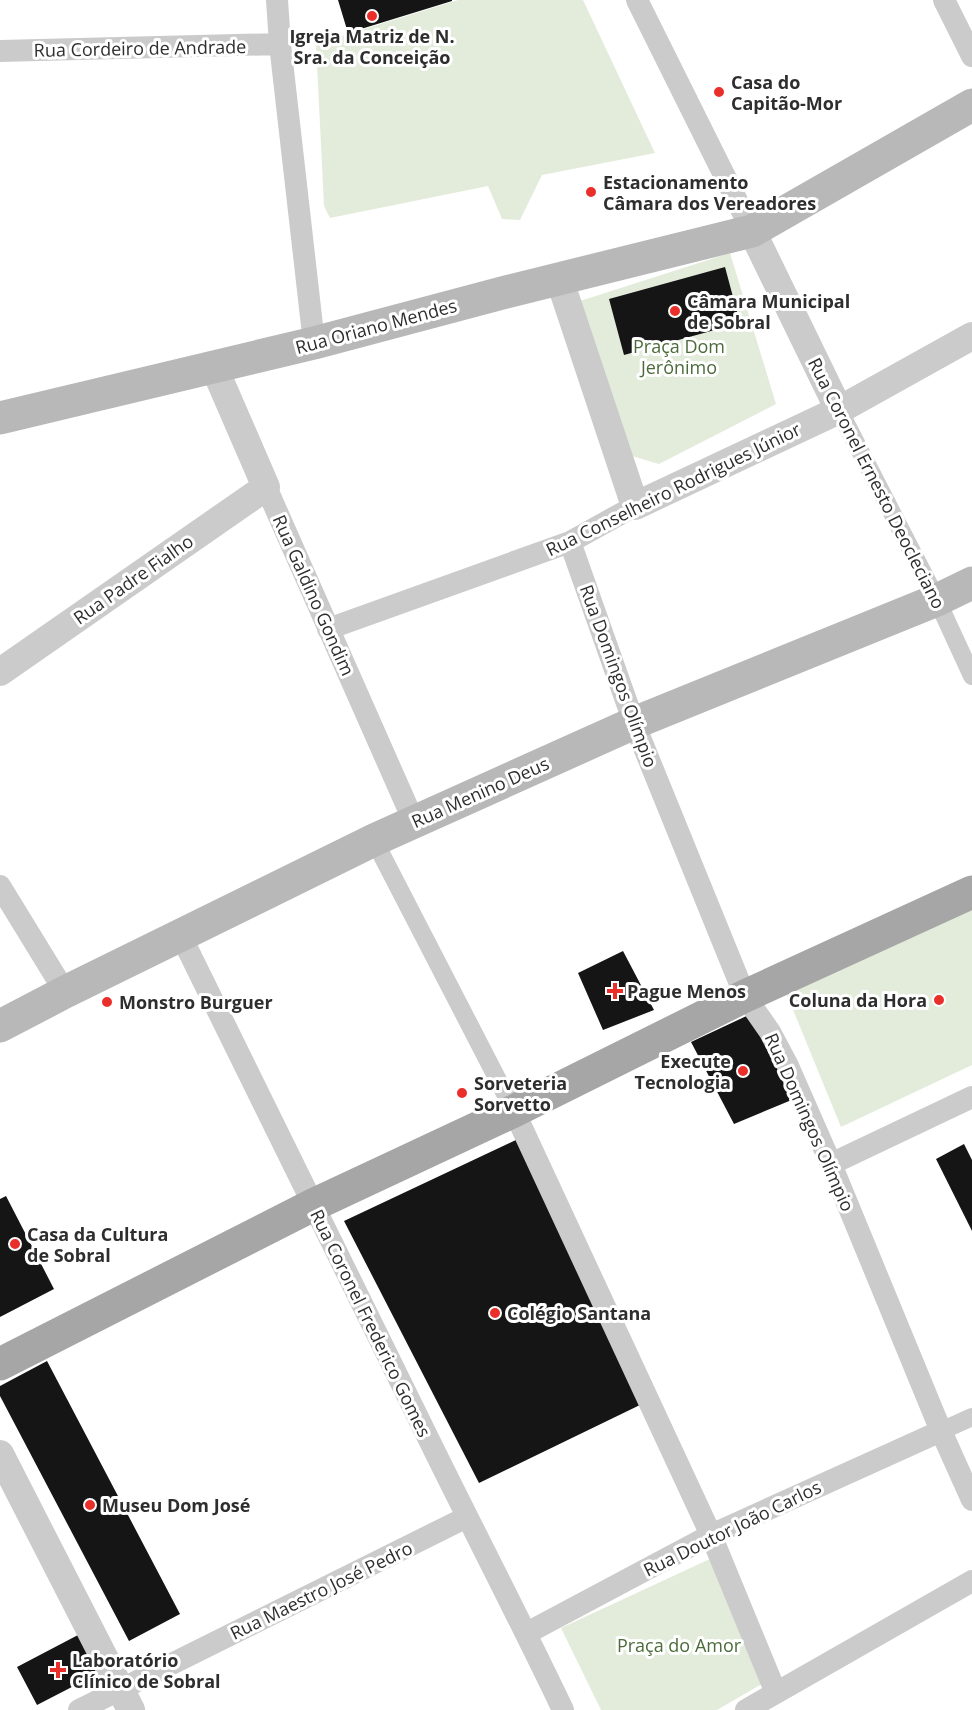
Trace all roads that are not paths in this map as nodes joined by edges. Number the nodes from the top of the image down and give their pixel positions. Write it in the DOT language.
graph roads {
  1 [pos="277,0"];
  2 [pos="637,0"];
  3 [pos="944,0"];
  4 [pos="280,44"];
  5 [pos="0,51"];
  6 [pos="972,56"];
  7 [pos="972,105"];
  8 [pos="752,231"];
  9 [pos="559,278"];
  10 [pos="972,336"];
  11 [pos="314,343"];
  12 [pos="214,367"];
  13 [pos="839,410"];
  14 [pos="0,418"];
  15 [pos="266,487"];
  16 [pos="635,506"];
  17 [pos="570,542"];
  18 [pos="972,583"];
  19 [pos="937,600"];
  20 [pos="328,629"];
  21 [pos="0,672"];
  22 [pos="972,676"];
  23 [pos="634,723"];
  24 [pos="414,822"];
  25 [pos="374,840"];
  26 [pos="0,886"];
  27 [pos="972,892"];
  28 [pos="181,936"];
  29 [pos="65,992"];
  30 [pos="746,996"];
  31 [pos="0,1026"];
  32 [pos="972,1097"];
  33 [pos="514,1111"];
  34 [pos="831,1164"];
  35 [pos="313,1205"];
  36 [pos="0,1364"];
  37 [pos="972,1416"];
  38 [pos="942,1431"];
  39 [pos="0,1454"];
  40 [pos="972,1500"];
  41 [pos="467,1517"];
  42 [pos="711,1535"];
  43 [pos="972,1581"];
  44 [pos="527,1634"];
  45 [pos="776,1693"];
  46 [pos="126,1700"];
  47 [pos="79,1710"];
  48 [pos="563,1710"];
  49 [pos="746,1710"];
  1 -- 4 [label="street"];
  2 -- 8 [label="street, Rua Coronel Ernesto Deocleciano"];
  3 -- 6 [label="street"];
  4 -- 5 [label="street, Rua Cordeiro de Andrade"];
  4 -- 11 [label="street"];
  7 -- 8 [label="main road, Rua Oriano Mendes"];
  8 -- 9 [label="main road, Rua Oriano Mendes"];
  8 -- 13 [label="street, Rua Coronel Ernesto Deocleciano"];
  9 -- 11 [label="main road, Rua Oriano Mendes"];
  9 -- 16 [label="street"];
  10 -- 13 [label="street, Rua Conselheiro Rodrigues Júnior"];
  11 -- 12 [label="main road, Rua Oriano Mendes"];
  12 -- 14 [label="main road, Rua Oriano Mendes"];
  12 -- 15 [label="street, Rua Galdino Gondim"];
  13 -- 16 [label="street, Rua Conselheiro Rodrigues Júnior"];
  13 -- 19 [label="street, Rua Coronel Ernesto Deocleciano"];
  15 -- 20 [label="street, Rua Galdino Gondim"];
  15 -- 21 [label="street, Rua Padre Fialho"];
  16 -- 17 [label="street, Rua Conselheiro Rodrigues Júnior"];
  17 -- 20 [label="street, Rua Conselheiro Rodrigues Júnior"];
  17 -- 23 [label="street, Rua Domingos Olímpio"];
  18 -- 19 [label="main road, Rua Menino Deus"];
  19 -- 22 [label="street, Rua Coronel Ernesto Deocleciano"];
  19 -- 23 [label="main road, Rua Menino Deus"];
  20 -- 24 [label="street, Rua Galdino Gondim"];
  23 -- 24 [label="main road, Rua Menino Deus"];
  23 -- 30 [label="street, Rua Domingos Olímpio"];
  24 -- 25 [label="main road, Rua Menino Deus"];
  25 -- 28 [label="main road, Rua Menino Deus"];
  25 -- 33 [label="street"];
  26 -- 29 [label="street"];
  27 -- 30 [label="main road"];
  28 -- 29 [label="main road, Rua Menino Deus"];
  28 -- 35 [label="street, Rua Coronel Frederico Gomes"];
  29 -- 31 [label="main road, Rua Menino Deus"];
  30 -- 33 [label="main road"];
  30 -- 34 [label="street, Rua Domingos Olímpio"];
  32 -- 34 [label="street"];
  33 -- 35 [label="main road"];
  33 -- 42 [label="street"];
  34 -- 38 [label="street, Rua Domingos Olímpio"];
  35 -- 36 [label="main road"];
  35 -- 41 [label="street, Rua Coronel Frederico Gomes"];
  37 -- 38 [label="street"];
  38 -- 40 [label="street, Rua Domingos Olímpio"];
  38 -- 42 [label="street, Rua Doutor João Carlos"];
  39 -- 46 [label="street"];
  41 -- 44 [label="street, Rua Coronel Frederico Gomes"];
  41 -- 46 [label="street, Rua Maestro José Pedro"];
  42 -- 44 [label="street, Rua Doutor João Carlos"];
  42 -- 45 [label="street"];
  43 -- 45 [label="street"];
  44 -- 48 [label="street, Rua Coronel Frederico Gomes"];
  45 -- 49 [label="street"];
  46 -- 47 [label="street, Rua Maestro José Pedro"];
}
